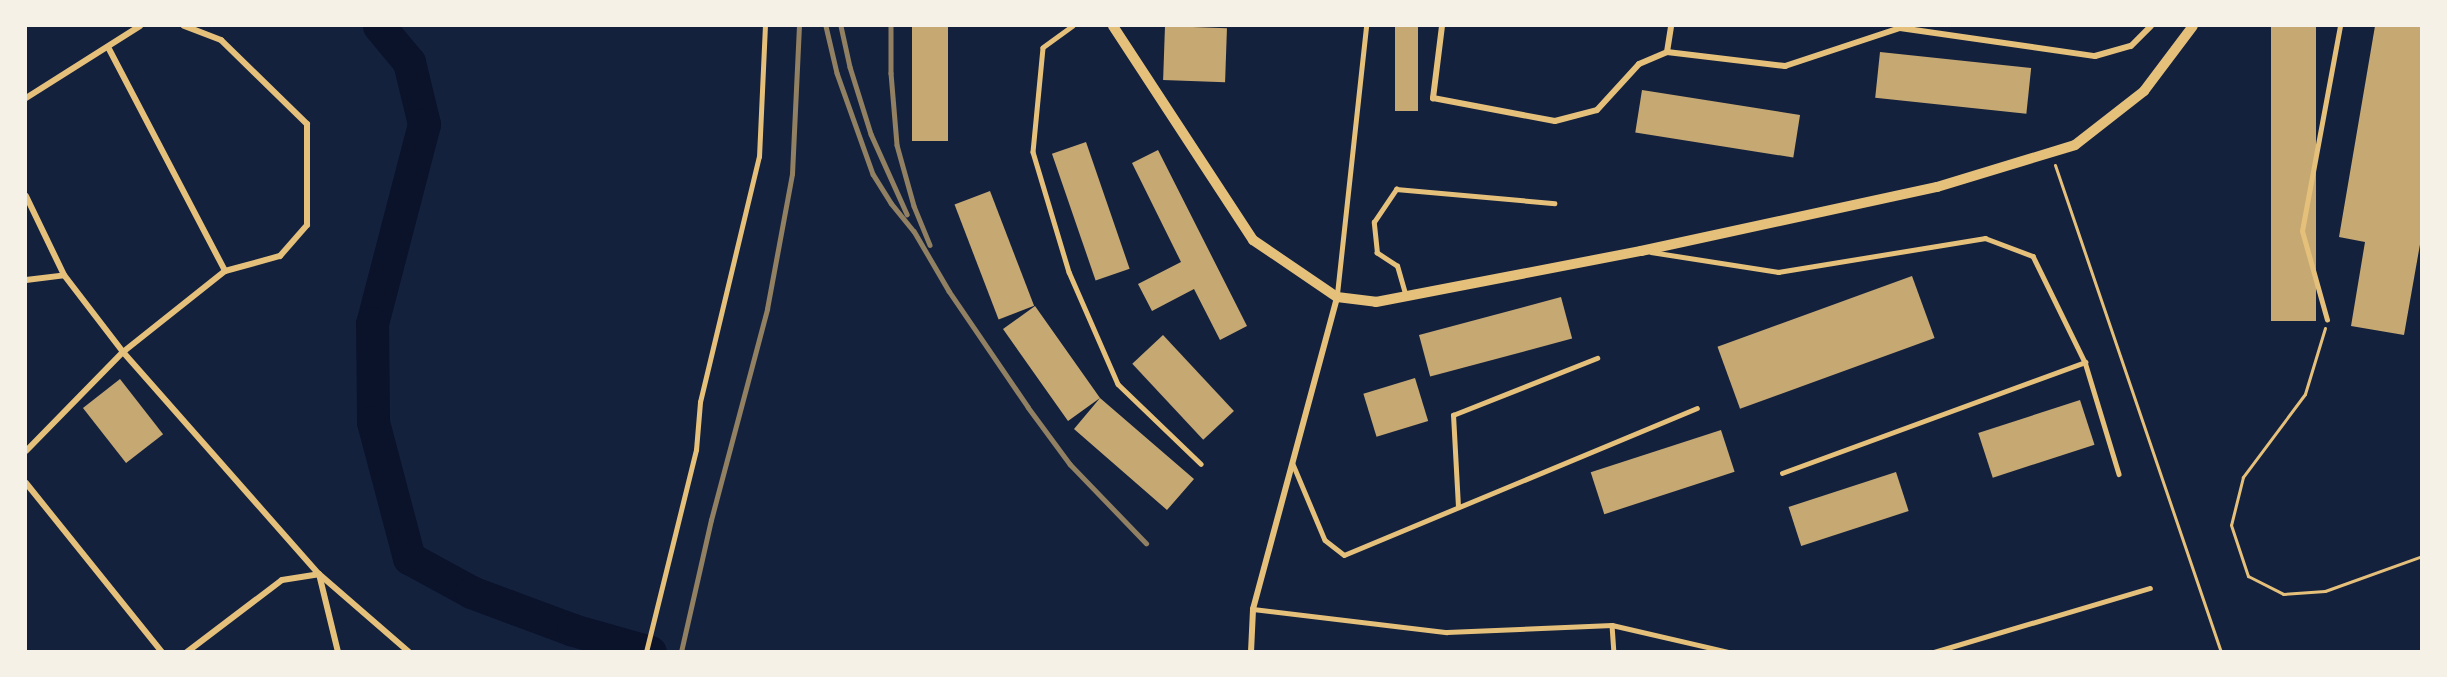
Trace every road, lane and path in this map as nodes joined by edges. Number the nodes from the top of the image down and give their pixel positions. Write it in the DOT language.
graph roads {
  1 [pos="140,26"];
  2 [pos="184,26"];
  3 [pos="765,26"];
  4 [pos="1073,26"];
  5 [pos="1113,26"];
  6 [pos="1366,26"];
  7 [pos="1442,26"];
  8 [pos="1671,26"];
  9 [pos="2151,26"];
  10 [pos="2193,26"];
  11 [pos="2340,26"];
  12 [pos="108,47"];
  13 [pos="1667,52"];
  14 [pos="26,98"];
  15 [pos="2051,153"];
  16 [pos="26,196"];
  17 [pos="1554,203"];
  18 [pos="1641,251"];
  19 [pos="225,271"];
  20 [pos="64,275"];
  21 [pos="26,280"];
  22 [pos="1337,297"];
  23 [pos="1406,298"];
  24 [pos="2327,320"];
  25 [pos="123,352"];
  26 [pos="1597,358"];
  27 [pos="2085,362"];
  28 [pos="1697,408"];
  29 [pos="26,451"];
  30 [pos="1292,463"];
  31 [pos="1201,464"];
  32 [pos="1782,473"];
  33 [pos="2118,474"];
  34 [pos="26,483"];
  35 [pos="1458,507"];
  36 [pos="2421,556"];
  37 [pos="319,574"];
  38 [pos="2150,588"];
  39 [pos="1253,609"];
  40 [pos="1612,625"];
  41 [pos="337,650"];
  42 [pos="162,651"];
  43 [pos="187,651"];
  44 [pos="347,651"];
  45 [pos="410,651"];
  46 [pos="645,651"];
  47 [pos="1251,651"];
  48 [pos="1614,651"];
  49 [pos="1729,651"];
  50 [pos="1934,651"];
  51 [pos="2221,651"];
  1 -- 12 [label="street"];
  2 -- 19 [label="street"];
  3 -- 46 [label="lane"];
  4 -- 31 [label="lane"];
  5 -- 22 [label="street"];
  6 -- 22 [label="lane"];
  7 -- 13 [label="street"];
  8 -- 13 [label="street"];
  9 -- 13 [label="street"];
  10 -- 15 [label="street"];
  11 -- 24 [label="lane"];
  12 -- 14 [label="street"];
  12 -- 19 [label="street"];
  15 -- 18 [label="street"];
  15 -- 51 [label="path"];
  16 -- 20 [label="street"];
  17 -- 23 [label="lane"];
  18 -- 23 [label="street"];
  18 -- 27 [label="lane"];
  19 -- 25 [label="street"];
  20 -- 21 [label="street"];
  20 -- 25 [label="street"];
  22 -- 23 [label="street"];
  22 -- 30 [label="street"];
  24 -- 36 [label="path"];
  25 -- 29 [label="street"];
  25 -- 37 [label="street"];
  26 -- 35 [label="lane"];
  27 -- 32 [label="lane"];
  27 -- 33 [label="lane"];
  28 -- 35 [label="lane"];
  30 -- 35 [label="lane"];
  30 -- 39 [label="street"];
  34 -- 42 [label="street"];
  37 -- 41 [label="street"];
  37 -- 43 [label="street"];
  37 -- 45 [label="street"];
  38 -- 50 [label="lane"];
  39 -- 40 [label="lane"];
  39 -- 47 [label="street"];
  40 -- 48 [label="lane"];
  40 -- 49 [label="lane"];
  41 -- 44 [label="street"];
}
